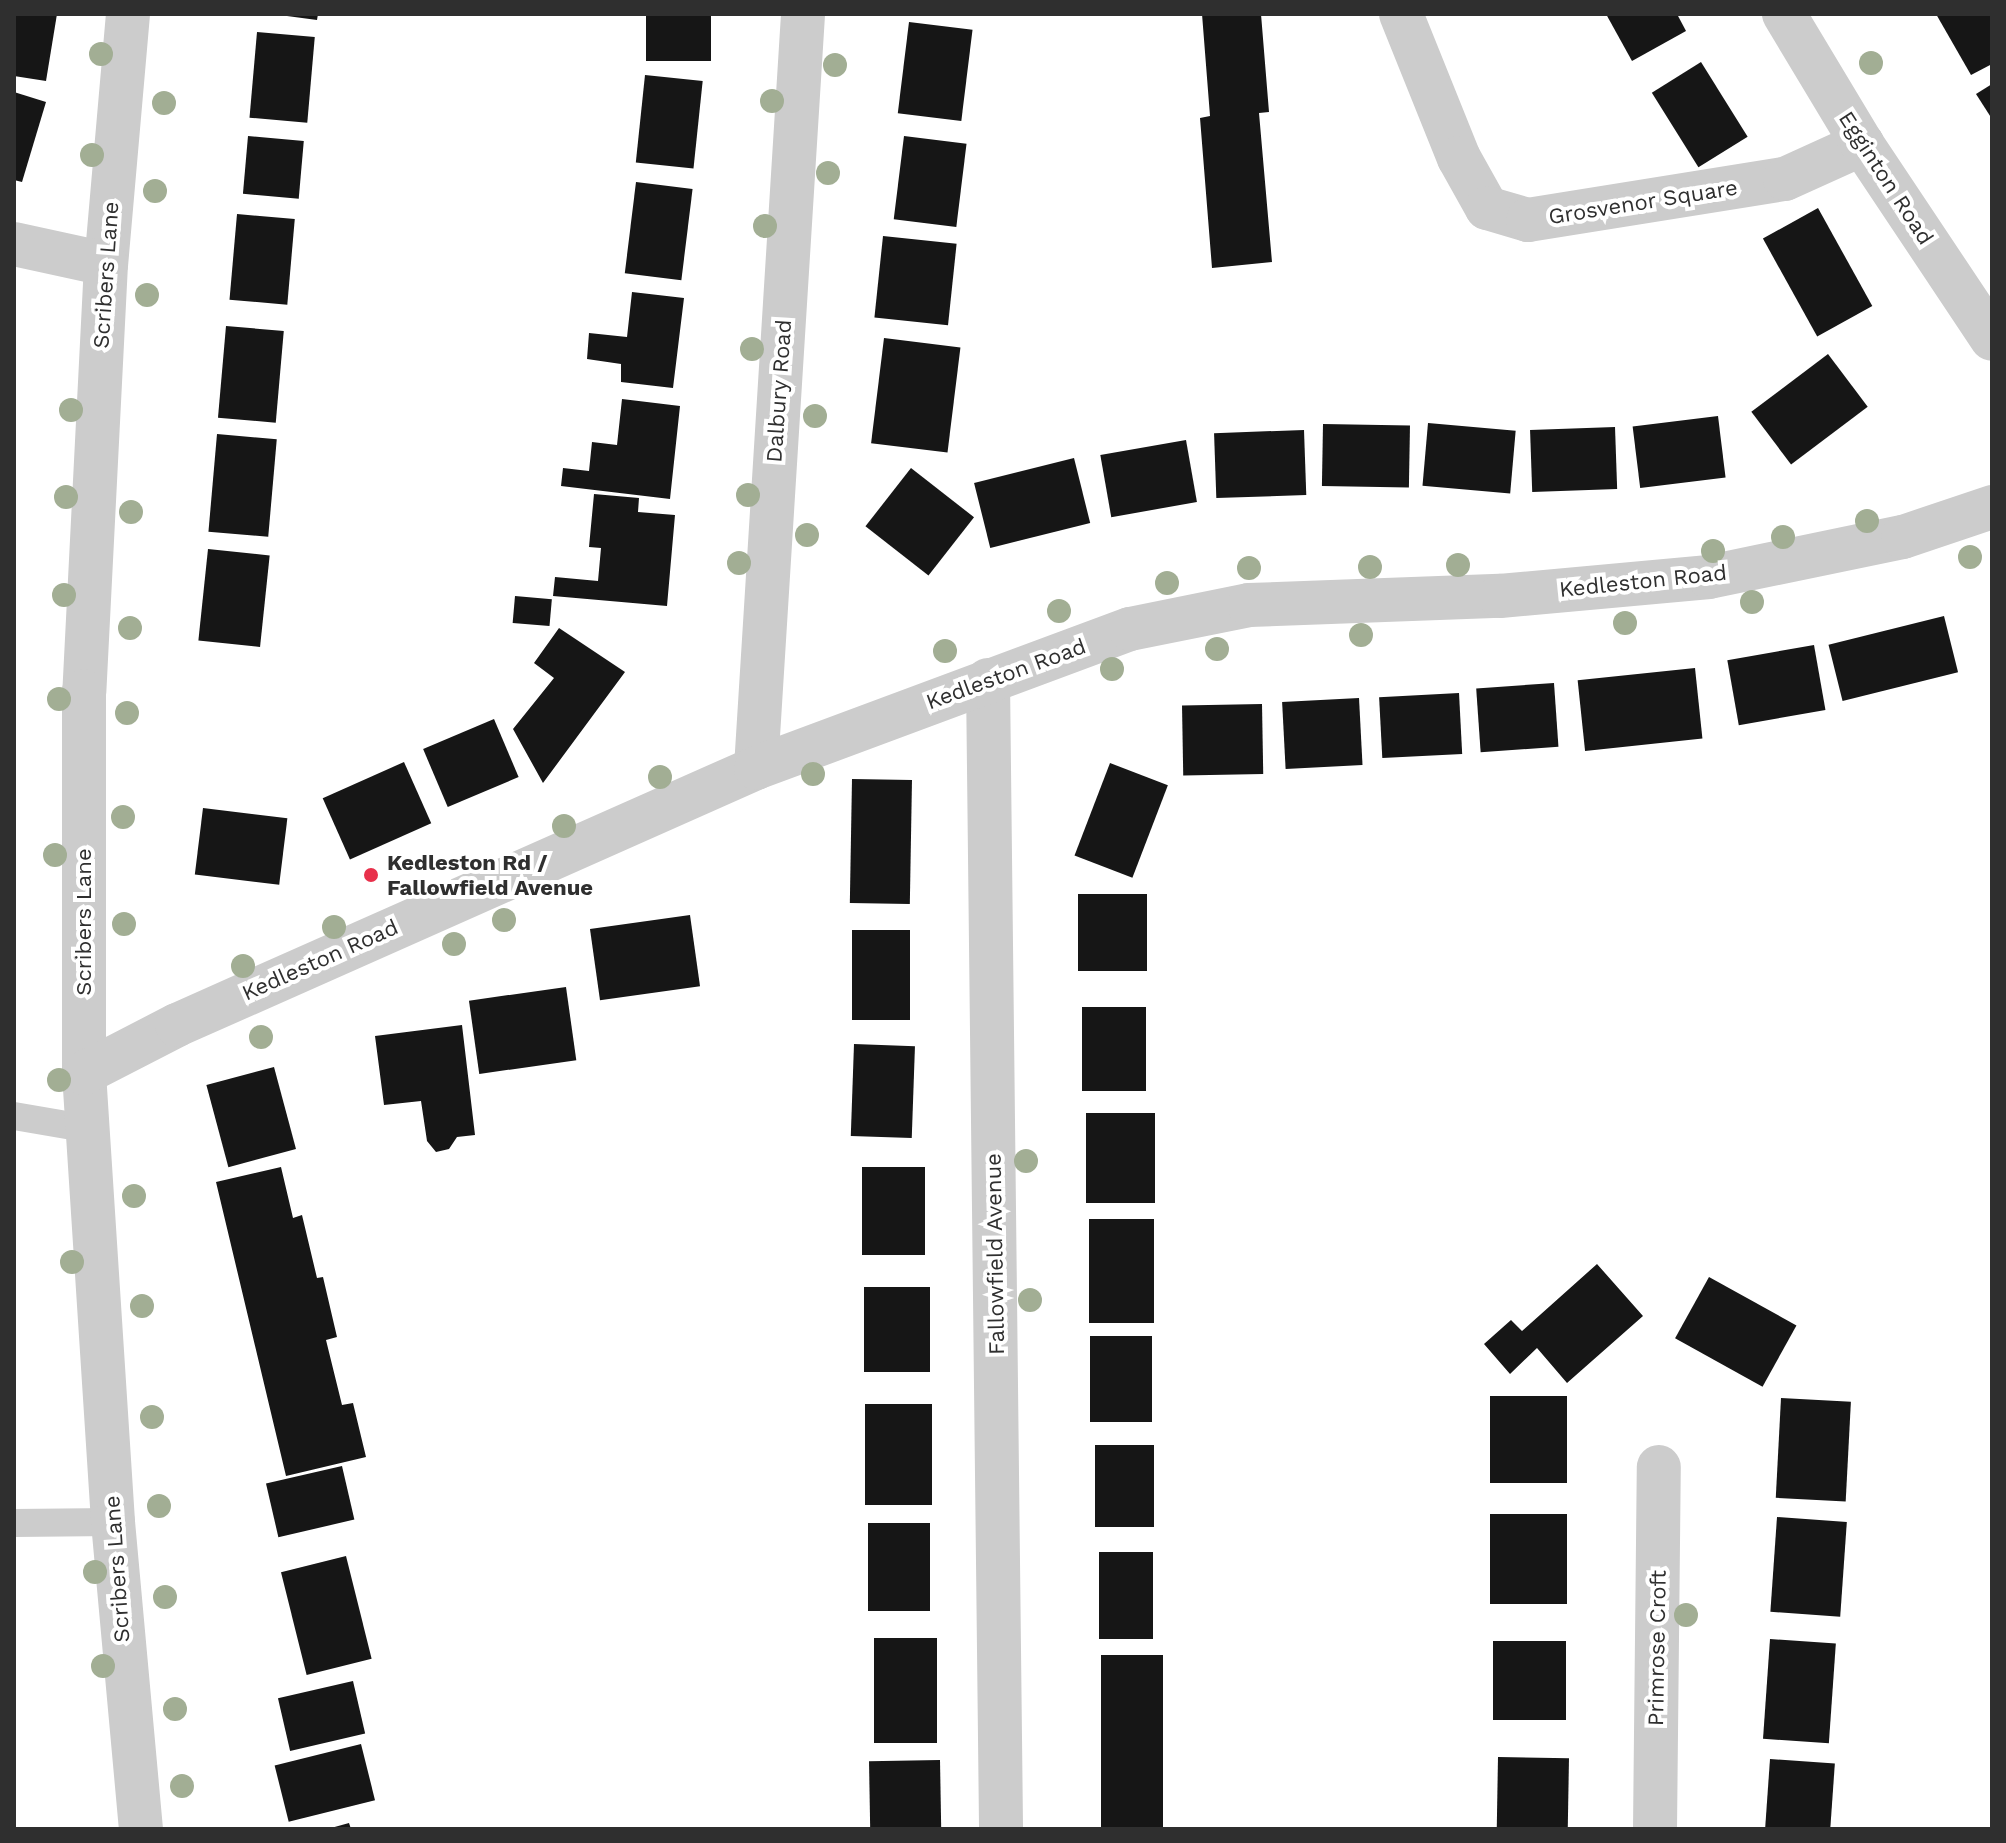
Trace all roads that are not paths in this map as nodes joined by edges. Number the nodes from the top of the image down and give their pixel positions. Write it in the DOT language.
graph roads {
  1 [pos="128,14"];
  2 [pos="803,14"];
  3 [pos="1401,14"];
  4 [pos="1784,14"];
  5 [pos="1862,144"];
  6 [pos="14,244"];
  7 [pos="106,264"];
  8 [pos="1992,339"];
  9 [pos="1992,507"];
  10 [pos="988,680"];
  11 [pos="756,768"];
  12 [pos="84,1073"];
  13 [pos="14,1116"];
  14 [pos="84,1128"];
  15 [pos="1659,1467"];
  16 [pos="113,1522"];
  17 [pos="14,1523"];
  18 [pos="141,1829"];
  19 [pos="1001,1829"];
  20 [pos="1655,1829"];
  1 -- 7 [label="street, Scribers Lane"];
  2 -- 11 [label="street, Dalbury Road"];
  3 -- 5 [label="street, Grosvenor Square"];
  4 -- 5 [label="street, Egginton Road"];
  5 -- 8 [label="street, Egginton Road"];
  6 -- 7 [label="street"];
  7 -- 12 [label="street, Scribers Lane"];
  9 -- 10 [label="street, Kedleston Road"];
  10 -- 11 [label="street, Kedleston Road"];
  10 -- 19 [label="street, Fallowfield Avenue"];
  11 -- 12 [label="street, Kedleston Road"];
  12 -- 14 [label="street, Scribers Lane"];
  13 -- 14 [label="lane"];
  14 -- 16 [label="street, Scribers Lane"];
  15 -- 20 [label="street, Primrose Croft"];
  16 -- 17 [label="lane"];
  16 -- 18 [label="street, Scribers Lane"];
}
